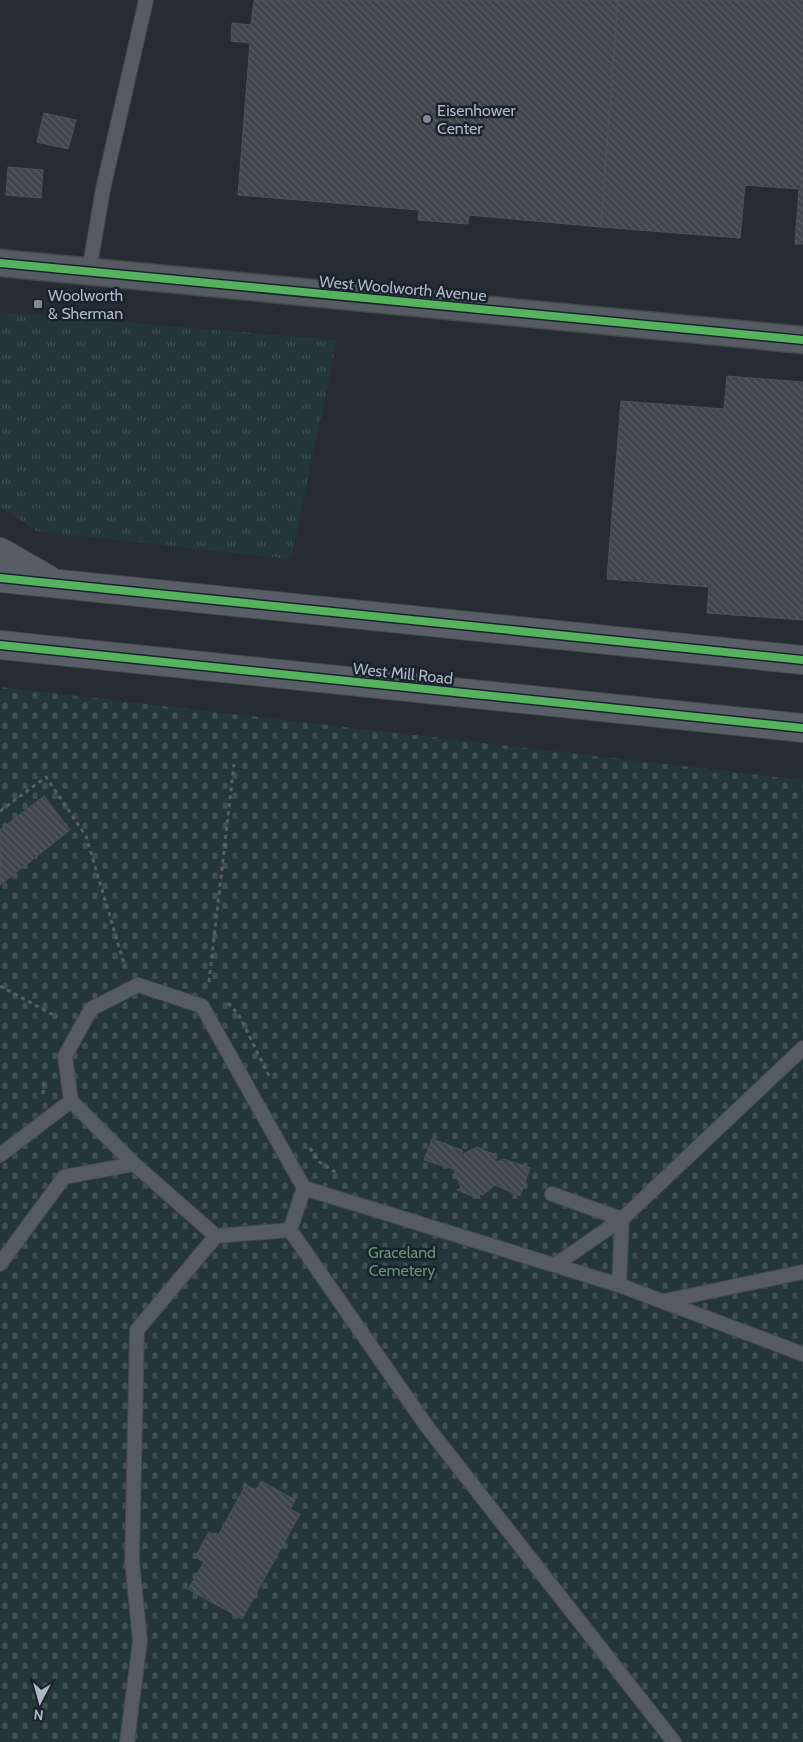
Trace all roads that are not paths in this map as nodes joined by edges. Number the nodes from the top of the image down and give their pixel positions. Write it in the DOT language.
graph roads {
  1 [pos="146,0"];
  2 [pos="0,263"];
  3 [pos="89,272"];
  4 [pos="803,340"];
  5 [pos="0,552"];
  6 [pos="0,578"];
  7 [pos="57,585"];
  8 [pos="0,645"];
  9 [pos="803,660"];
  10 [pos="803,728"];
  11 [pos="803,1048"];
  12 [pos="71,1101"];
  13 [pos="0,1155"];
  14 [pos="134,1164"];
  15 [pos="304,1188"];
  16 [pos="552,1194"];
  17 [pos="622,1219"];
  18 [pos="290,1230"];
  19 [pos="216,1236"];
  20 [pos="0,1264"];
  21 [pos="555,1265"];
  22 [pos="803,1272"];
  23 [pos="619,1285"];
  24 [pos="663,1301"];
  25 [pos="803,1354"];
  26 [pos="127,1742"];
  27 [pos="674,1742"];
  1 -- 3 [label="lane"];
  2 -- 3 [label="street, West Woolworth Avenue"];
  3 -- 4 [label="street, West Woolworth Avenue"];
  5 -- 7 [label="main road"];
  6 -- 7 [label="main road"];
  7 -- 9 [label="main road"];
  8 -- 10 [label="main road, West Mill Road"];
  11 -- 17 [label="lane"];
  12 -- 13 [label="lane"];
  12 -- 14 [label="lane"];
  12 -- 15 [label="lane"];
  14 -- 19 [label="lane"];
  14 -- 20 [label="lane"];
  15 -- 18 [label="lane"];
  15 -- 21 [label="lane"];
  16 -- 17 [label="lane"];
  17 -- 21 [label="lane"];
  17 -- 23 [label="lane"];
  18 -- 19 [label="lane"];
  18 -- 27 [label="lane"];
  19 -- 26 [label="lane"];
  21 -- 23 [label="lane"];
  22 -- 24 [label="lane"];
  23 -- 24 [label="lane"];
  24 -- 25 [label="lane"];
}
